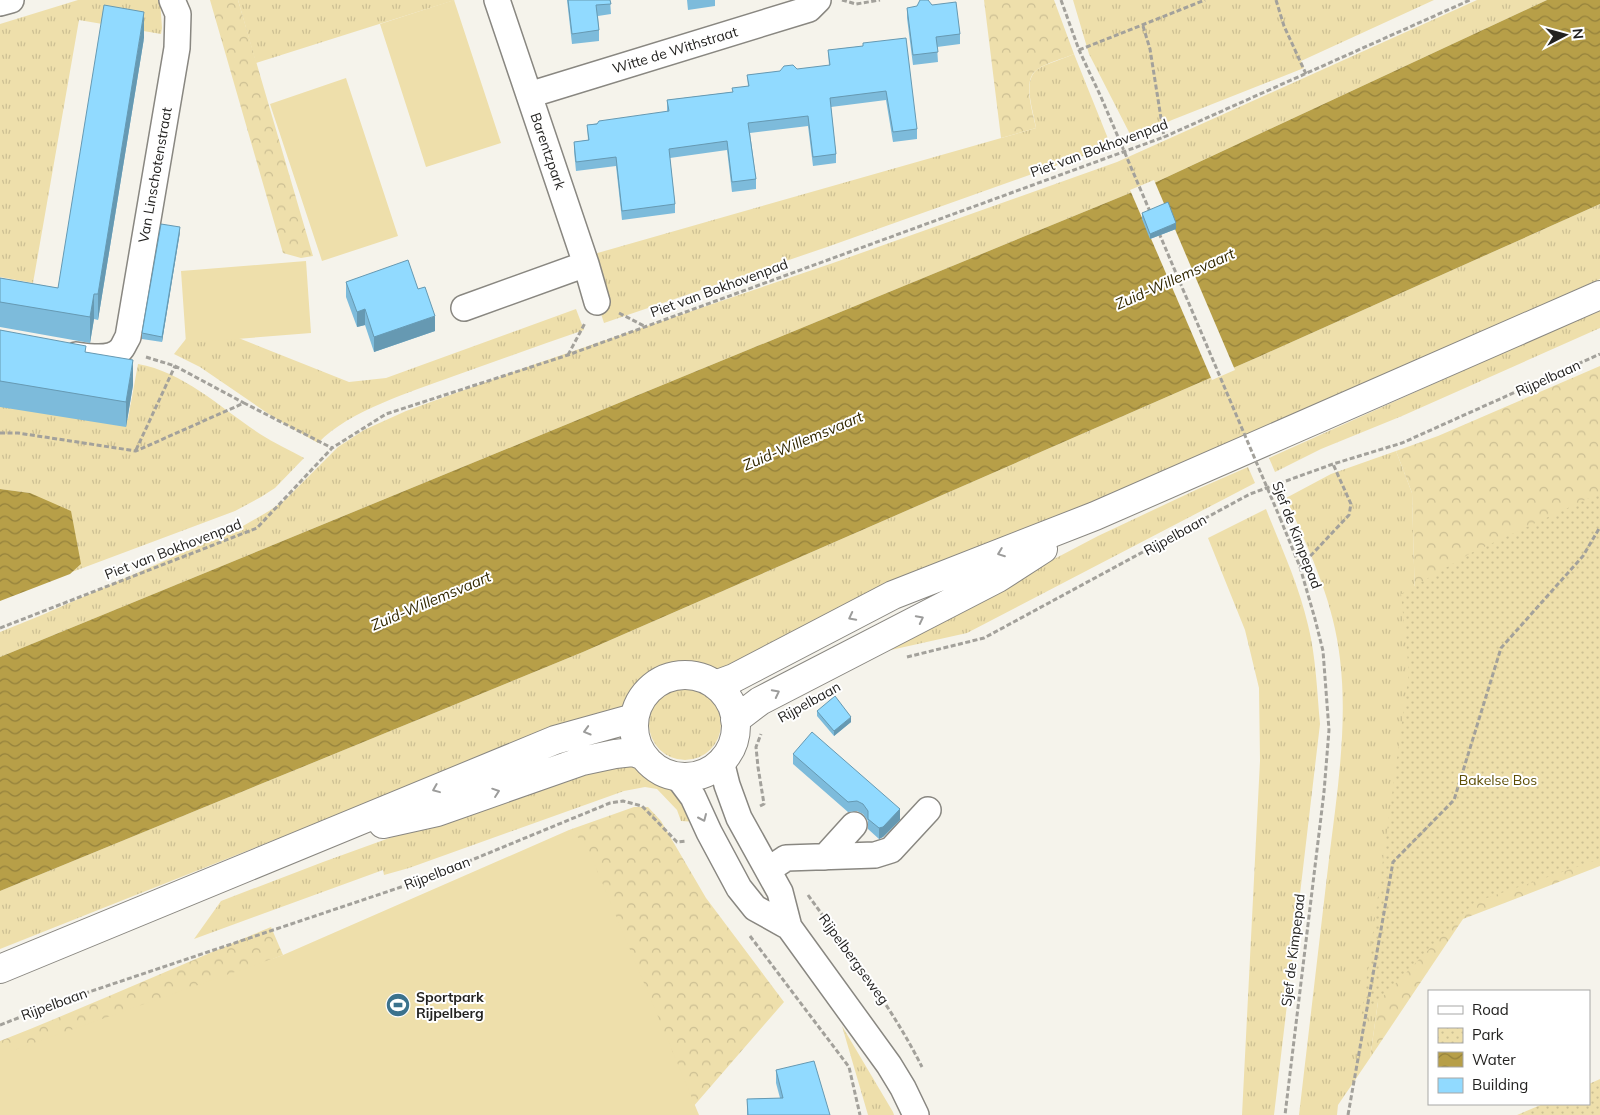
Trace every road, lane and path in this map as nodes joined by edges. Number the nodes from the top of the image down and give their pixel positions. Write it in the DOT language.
graph roads {
  1 [pos="11,0"];
  2 [pos="172,0"];
  3 [pos="497,0"];
  4 [pos="818,0"];
  5 [pos="840,0"];
  6 [pos="880,0"];
  7 [pos="1061,0"];
  8 [pos="1205,0"];
  9 [pos="1276,0"];
  10 [pos="1470,0"];
  11 [pos="0,3"];
  12 [pos="1143,26"];
  13 [pos="1079,50"];
  14 [pos="1306,74"];
  15 [pos="529,96"];
  16 [pos="1164,137"];
  17 [pos="1152,216"];
  18 [pos="1156,225"];
  19 [pos="586,264"];
  20 [pos="1600,295"];
  21 [pos="597,302"];
  22 [pos="464,308"];
  23 [pos="121,350"];
  24 [pos="56,351"];
  25 [pos="1600,354"];
  26 [pos="175,366"];
  27 [pos="244,403"];
  28 [pos="0,433"];
  29 [pos="332,448"];
  30 [pos="136,451"];
  31 [pos="1333,464"];
  32 [pos="1095,516"];
  33 [pos="1600,527"];
  34 [pos="1300,567"];
  35 [pos="0,628"];
  36 [pos="898,659"];
  37 [pos="715,685"];
  38 [pos="634,718"];
  39 [pos="735,720"];
  40 [pos="767,728"];
  41 [pos="641,755"];
  42 [pos="721,761"];
  43 [pos="678,777"];
  44 [pos="764,804"];
  45 [pos="928,810"];
  46 [pos="766,812"];
  47 [pos="739,818"];
  48 [pos="854,825"];
  49 [pos="709,832"];
  50 [pos="313,839"];
  51 [pos="825,857"];
  52 [pos="777,864"];
  53 [pos="789,927"];
  54 [pos="750,936"];
  55 [pos="0,969"];
  56 [pos="0,1024"];
  57 [pos="924,1070"];
  58 [pos="860,1115"];
  59 [pos="916,1115"];
  60 [pos="1285,1115"];
  61 [pos="1348,1115"];
  1 -- 11 [label="street"];
  2 -- 23 [label="street, Van Linschotenstraat"];
  3 -- 15 [label="street, Barentzpark"];
  4 -- 15 [label="street, Witte de Withstraat"];
  5 -- 6 [label="path"];
  7 -- 13 [label="path"];
  8 -- 12 [label="path"];
  9 -- 14 [label="path"];
  10 -- 14 [label="path, Piet van Bokhovenpad"];
  12 -- 13 [label="path"];
  12 -- 16 [label="path"];
  13 -- 17 [label="path, bridge"];
  14 -- 16 [label="path, Piet van Bokhovenpad"];
  15 -- 19 [label="street, Barentzpark"];
  16 -- 29 [label="path, Piet van Bokhovenpad"];
  18 -- 34 [label="path, Sjef de Kimpepad, bridge"];
  19 -- 21 [label="street, Barentzpark"];
  19 -- 22 [label="street"];
  20 -- 32 [label="main road, Rijpelbaan"];
  23 -- 24 [label="street"];
  23 -- 26 [label="path"];
  25 -- 31 [label="path, Rijpelbaan"];
  26 -- 27 [label="path"];
  26 -- 30 [label="path"];
  27 -- 29 [label="path"];
  27 -- 30 [label="path"];
  28 -- 30 [label="path"];
  29 -- 35 [label="path, Piet van Bokhovenpad"];
  31 -- 34 [label="path"];
  31 -- 36 [label="path, Rijpelbaan"];
  32 -- 37 [label="main road, Rijpelbaan, one-way"];
  39 -- 32 [label="main road, Rijpelbaan, one-way"];
  33 -- 61 [label="path"];
  34 -- 60 [label="path, Sjef de Kimpepad"];
  37 -- 38 [label="main road"];
  37 -- 39 [label="main road"];
  38 -- 41 [label="main road"];
  38 -- 50 [label="main road, one-way"];
  39 -- 42 [label="main road"];
  40 -- 44 [label="path, Rijpelbaan"];
  41 -- 43 [label="main road"];
  50 -- 41 [label="main road, one-way"];
  42 -- 43 [label="main road"];
  42 -- 47 [label="street"];
  43 -- 49 [label="street, one-way"];
  44 -- 46 [label="path"];
  44 -- 47 [label="path"];
  45 -- 51 [label="street"];
  47 -- 52 [label="street"];
  48 -- 51 [label="street"];
  49 -- 53 [label="street"];
  49 -- 56 [label="path, Rijpelbaan"];
  50 -- 55 [label="main road"];
  51 -- 52 [label="street"];
  52 -- 53 [label="street"];
  52 -- 57 [label="path, Rijpelbergseweg"];
  53 -- 59 [label="street"];
  54 -- 58 [label="path"];
}
